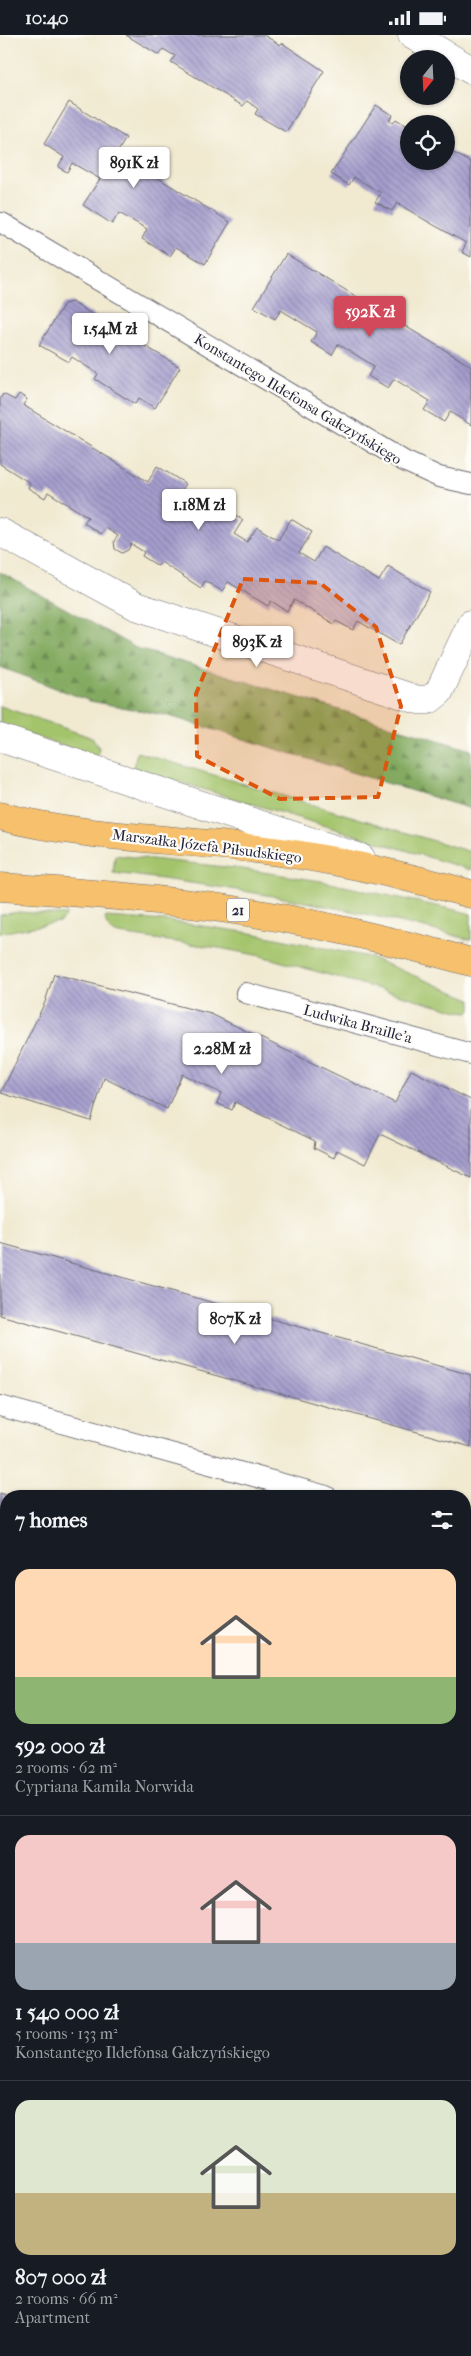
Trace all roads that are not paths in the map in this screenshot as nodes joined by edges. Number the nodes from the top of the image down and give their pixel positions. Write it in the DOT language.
graph roads {
  1 [pos="412,35"];
  2 [pos="471,70"];
  3 [pos="2,223"];
  4 [pos="471,484"];
  5 [pos="0,532"];
  6 [pos="471,624"];
  7 [pos="0,738"];
  8 [pos="0,816"];
  9 [pos="0,887"];
  10 [pos="466,893"];
  11 [pos="471,962"];
  12 [pos="246,993"];
  13 [pos="471,1055"];
  14 [pos="0,1406"];
  15 [pos="304,1490"];
  1 -- 2 [label="street"];
  3 -- 4 [label="lane, Konstantego Ildefonsa Gałczyńskiego"];
  5 -- 6 [label="street"];
  7 -- 10 [label="street"];
  8 -- 10 [label="main road, Marszałka Józefa Piłsudskiego"];
  9 -- 11 [label="main road, 21"];
  12 -- 13 [label="lane, Ludwika Braille'a"];
  14 -- 15 [label="lane"];
}
